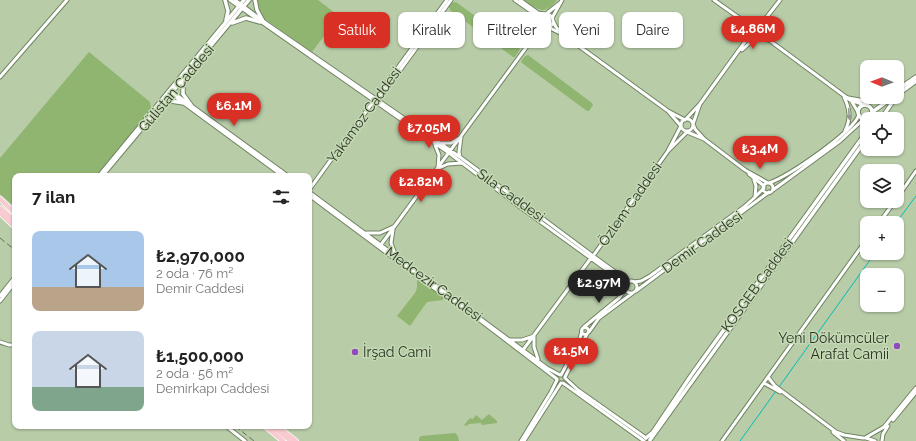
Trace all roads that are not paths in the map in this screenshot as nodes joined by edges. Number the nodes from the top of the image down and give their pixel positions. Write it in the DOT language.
graph roads {
  1 [pos="66,0"];
  2 [pos="225,0"];
  3 [pos="230,0"];
  4 [pos="235,0"];
  5 [pos="244,0"];
  6 [pos="249,0"];
  7 [pos="255,0"];
  8 [pos="446,0"];
  9 [pos="451,0"];
  10 [pos="515,0"];
  11 [pos="520,0"];
  12 [pos="714,0"];
  13 [pos="780,0"];
  14 [pos="561,1"];
  15 [pos="241,6"];
  16 [pos="532,12"];
  17 [pos="537,12"];
  18 [pos="547,12"];
  19 [pos="552,20"];
  20 [pos="262,21"];
  21 [pos="227,23"];
  22 [pos="551,25"];
  23 [pos="559,30"];
  24 [pos="757,30"];
  25 [pos="758,36"];
  26 [pos="773,43"];
  27 [pos="526,48"];
  28 [pos="582,48"];
  29 [pos="739,52"];
  30 [pos="0,77"];
  31 [pos="916,77"];
  32 [pos="184,79"];
  33 [pos="916,81"];
  34 [pos="904,88"];
  35 [pos="904,90"];
  36 [pos="171,92"];
  37 [pos="847,98"];
  38 [pos="860,100"];
  39 [pos="376,101"];
  40 [pos="184,103"];
  41 [pos="700,104"];
  42 [pos="868,104"];
  43 [pos="882,104"];
  44 [pos="191,105"];
  45 [pos="865,105"];
  46 [pos="160,107"];
  47 [pos="668,110"];
  48 [pos="871,112"];
  49 [pos="872,112"];
  50 [pos="858,113"];
  51 [pos="685,120"];
  52 [pos="693,124"];
  53 [pos="860,125"];
  54 [pos="681,126"];
  55 [pos="687,132"];
  56 [pos="845,133"];
  57 [pos="461,137"];
  58 [pos="704,139"];
  59 [pos="860,141"];
  60 [pos="436,143"];
  61 [pos="860,148"];
  62 [pos="668,151"];
  63 [pos="450,152"];
  64 [pos="460,157"];
  65 [pos="462,163"];
  66 [pos="437,169"];
  67 [pos="745,170"];
  68 [pos="916,171"];
  69 [pos="102,173"];
  70 [pos="105,173"];
  71 [pos="279,173"];
  72 [pos="284,173"];
  73 [pos="752,176"];
  74 [pos="768,183"];
  75 [pos="312,187"];
  76 [pos="764,187"];
  77 [pos="904,188"];
  78 [pos="772,190"];
  79 [pos="769,192"];
  80 [pos="312,193"];
  81 [pos="312,197"];
  82 [pos="754,198"];
  83 [pos="0,199"];
  84 [pos="0,202"];
  85 [pos="0,208"];
  86 [pos="12,209"];
  87 [pos="0,213"];
  88 [pos="12,213"];
  89 [pos="12,218"];
  90 [pos="12,224"];
  91 [pos="395,226"];
  92 [pos="364,232"];
  93 [pos="380,246"];
  94 [pos="860,249"];
  95 [pos="398,257"];
  96 [pos="592,257"];
  97 [pos="12,281"];
  98 [pos="629,282"];
  99 [pos="634,282"];
  100 [pos="12,286"];
  101 [pos="626,287"];
  102 [pos="635,292"];
  103 [pos="0,296"];
  104 [pos="0,301"];
  105 [pos="583,329"];
  106 [pos="588,333"];
  107 [pos="534,336"];
  108 [pos="510,340"];
  109 [pos="0,342"];
  110 [pos="12,346"];
  111 [pos="522,351"];
  112 [pos="538,361"];
  113 [pos="560,375"];
  114 [pos="768,377"];
  115 [pos="565,378"];
  116 [pos="557,380"];
  117 [pos="562,383"];
  118 [pos="764,383"];
  119 [pos="774,387"];
  120 [pos="916,388"];
  121 [pos="781,392"];
  122 [pos="916,392"];
  123 [pos="230,429"];
  124 [pos="269,429"];
  125 [pos="272,429"];
  126 [pos="276,429"];
  127 [pos="281,429"];
  128 [pos="864,438"];
  129 [pos="647,440"];
  130 [pos="245,441"];
  131 [pos="283,441"];
  132 [pos="286,441"];
  133 [pos="291,441"];
  134 [pos="296,441"];
  135 [pos="522,441"];
  136 [pos="722,441"];
  137 [pos="844,441"];
  138 [pos="856,441"];
  139 [pos="875,441"];
  140 [pos="882,441"];
  1 -- 30 [label="street"];
  2 -- 21 [label="main road"];
  3 -- 15 [label="street"];
  4 -- 15 [label="street"];
  5 -- 15 [label="main road, Gülistan Caddesi"];
  6 -- 15 [label="main road, Gülistan Caddesi"];
  7 -- 20 [label="main road"];
  8 -- 39 [label="street, Yakamoz Caddesi"];
  9 -- 39 [label="street, Yakamoz Caddesi"];
  10 -- 16 [label="street"];
  11 -- 17 [label="street"];
  12 -- 24 [label="street"];
  13 -- 24 [label="street"];
  14 -- 18 [label="street"];
  14 -- 19 [label="street"];
  15 -- 20 [label="street, Sıla Caddesi"];
  15 -- 21 [label="main road, Gülistan Caddesi"];
  19 -- 22 [label="street"];
  19 -- 23 [label="street"];
  20 -- 21 [label="main road"];
  20 -- 39 [label="street, Sıla Caddesi"];
  21 -- 32 [label="main road, Gülistan Caddesi"];
  21 -- 36 [label="main road, Gülistan Caddesi"];
  24 -- 25 [label="street"];
  24 -- 25 [label="street"];
  24 -- 26 [label="street"];
  24 -- 29 [label="street"];
  25 -- 26 [label="street"];
  25 -- 29 [label="street"];
  26 -- 37 [label="street"];
  27 -- 57 [label="street"];
  28 -- 47 [label="street"];
  29 -- 41 [label="street"];
  31 -- 34 [label="main road"];
  32 -- 36 [label="main road, Gülistan Caddesi"];
  32 -- 44 [label="main road"];
  33 -- 35 [label="main road"];
  36 -- 40 [label="street"];
  36 -- 44 [label="street"];
  36 -- 46 [label="main road, Gülistan Caddesi"];
  36 -- 69 [label="main road, Gülistan Caddesi"];
  37 -- 38 [label="main road"];
  37 -- 45 [label="street"];
  37 -- 50 [label="street"];
  37 -- 56 [label="street, one-way"];
  39 -- 60 [label="street, Sıla Caddesi"];
  39 -- 75 [label="street, Yakamoz Caddesi"];
  40 -- 46 [label="main road"];
  40 -- 71 [label="street"];
  41 -- 51 [label="street"];
  41 -- 52 [label="street"];
  42 -- 45 [label="main road"];
  43 -- 49 [label="main road"];
  44 -- 72 [label="street"];
  45 -- 48 [label="main road"];
  45 -- 50 [label="main road"];
  46 -- 70 [label="main road, Gülistan Caddesi"];
  47 -- 51 [label="street"];
  47 -- 54 [label="street"];
  50 -- 56 [label="street"];
  51 -- 52 [label="street"];
  51 -- 54 [label="street"];
  52 -- 55 [label="street"];
  52 -- 58 [label="street"];
  53 -- 78 [label="street"];
  54 -- 55 [label="street"];
  54 -- 62 [label="street, Özlem Caddesi"];
  55 -- 58 [label="street"];
  55 -- 62 [label="street, Özlem Caddesi"];
  56 -- 74 [label="street"];
  57 -- 60 [label="street"];
  57 -- 63 [label="street"];
  57 -- 64 [label="street"];
  58 -- 67 [label="street"];
  59 -- 129 [label="main road, KOSGEB Caddesi"];
  60 -- 63 [label="street, Sıla Caddesi"];
  60 -- 66 [label="street"];
  61 -- 129 [label="main road, KOSGEB Caddesi"];
  62 -- 96 [label="street, Özlem Caddesi"];
  63 -- 64 [label="street, Sıla Caddesi"];
  63 -- 65 [label="street"];
  63 -- 66 [label="street"];
  64 -- 96 [label="street, Sıla Caddesi"];
  65 -- 66 [label="street"];
  65 -- 96 [label="street"];
  66 -- 91 [label="street"];
  67 -- 73 [label="street"];
  67 -- 74 [label="street"];
  68 -- 77 [label="street"];
  73 -- 76 [label="street"];
  73 -- 82 [label="street"];
  74 -- 76 [label="street"];
  74 -- 78 [label="street"];
  76 -- 79 [label="street"];
  76 -- 82 [label="street, Demir Caddesi"];
  78 -- 79 [label="street"];
  79 -- 102 [label="street, Demir Caddesi"];
  80 -- 92 [label="street, Medcezir Caddesi"];
  81 -- 93 [label="street, Medcezir Caddesi"];
  82 -- 99 [label="street, Demir Caddesi"];
  83 -- 86 [label="highway"];
  84 -- 88 [label="highway"];
  85 -- 89 [label="highway"];
  87 -- 90 [label="highway"];
  91 -- 92 [label="street"];
  91 -- 93 [label="street"];
  91 -- 95 [label="street"];
  92 -- 93 [label="street, Medcezir Caddesi"];
  93 -- 95 [label="street, Medcezir Caddesi"];
  93 -- 111 [label="street, Medcezir Caddesi"];
  94 -- 114 [label="street"];
  95 -- 108 [label="street, Medcezir Caddesi"];
  96 -- 98 [label="street, Sıla Caddesi"];
  96 -- 101 [label="street"];
  96 -- 107 [label="street, Özlem Caddesi"];
  97 -- 103 [label="street"];
  98 -- 99 [label="street"];
  98 -- 101 [label="street"];
  99 -- 102 [label="street"];
  100 -- 104 [label="street"];
  101 -- 102 [label="street"];
  101 -- 105 [label="street"];
  102 -- 106 [label="street, Demir Caddesi"];
  105 -- 106 [label="street"];
  105 -- 106 [label="street"];
  105 -- 113 [label="street"];
  106 -- 115 [label="street, Demir Caddesi"];
  107 -- 108 [label="street"];
  107 -- 111 [label="street, Özlem Caddesi"];
  107 -- 112 [label="street"];
  108 -- 111 [label="street, Medcezir Caddesi"];
  109 -- 110 [label="street"];
  111 -- 112 [label="street, Medcezir Caddesi"];
  111 -- 116 [label="street, Medcezir Caddesi"];
  112 -- 113 [label="street, Medcezir Caddesi"];
  113 -- 115 [label="street, Medcezir Caddesi"];
  113 -- 116 [label="street"];
  114 -- 118 [label="street"];
  114 -- 119 [label="street"];
  115 -- 117 [label="street, Demir Caddesi"];
  115 -- 129 [label="street"];
  116 -- 117 [label="street, Medcezir Caddesi"];
  116 -- 135 [label="street"];
  117 -- 129 [label="street"];
  117 -- 135 [label="street, Demir Caddesi"];
  118 -- 119 [label="street"];
  118 -- 136 [label="street"];
  119 -- 121 [label="street"];
  120 -- 128 [label="street"];
  121 -- 128 [label="street"];
  121 -- 137 [label="street"];
  122 -- 140 [label="street"];
  123 -- 130 [label="street"];
  124 -- 131 [label="highway"];
  125 -- 132 [label="highway"];
  126 -- 133 [label="highway"];
  127 -- 134 [label="highway"];
  128 -- 138 [label="street"];
  128 -- 139 [label="street"];
}
